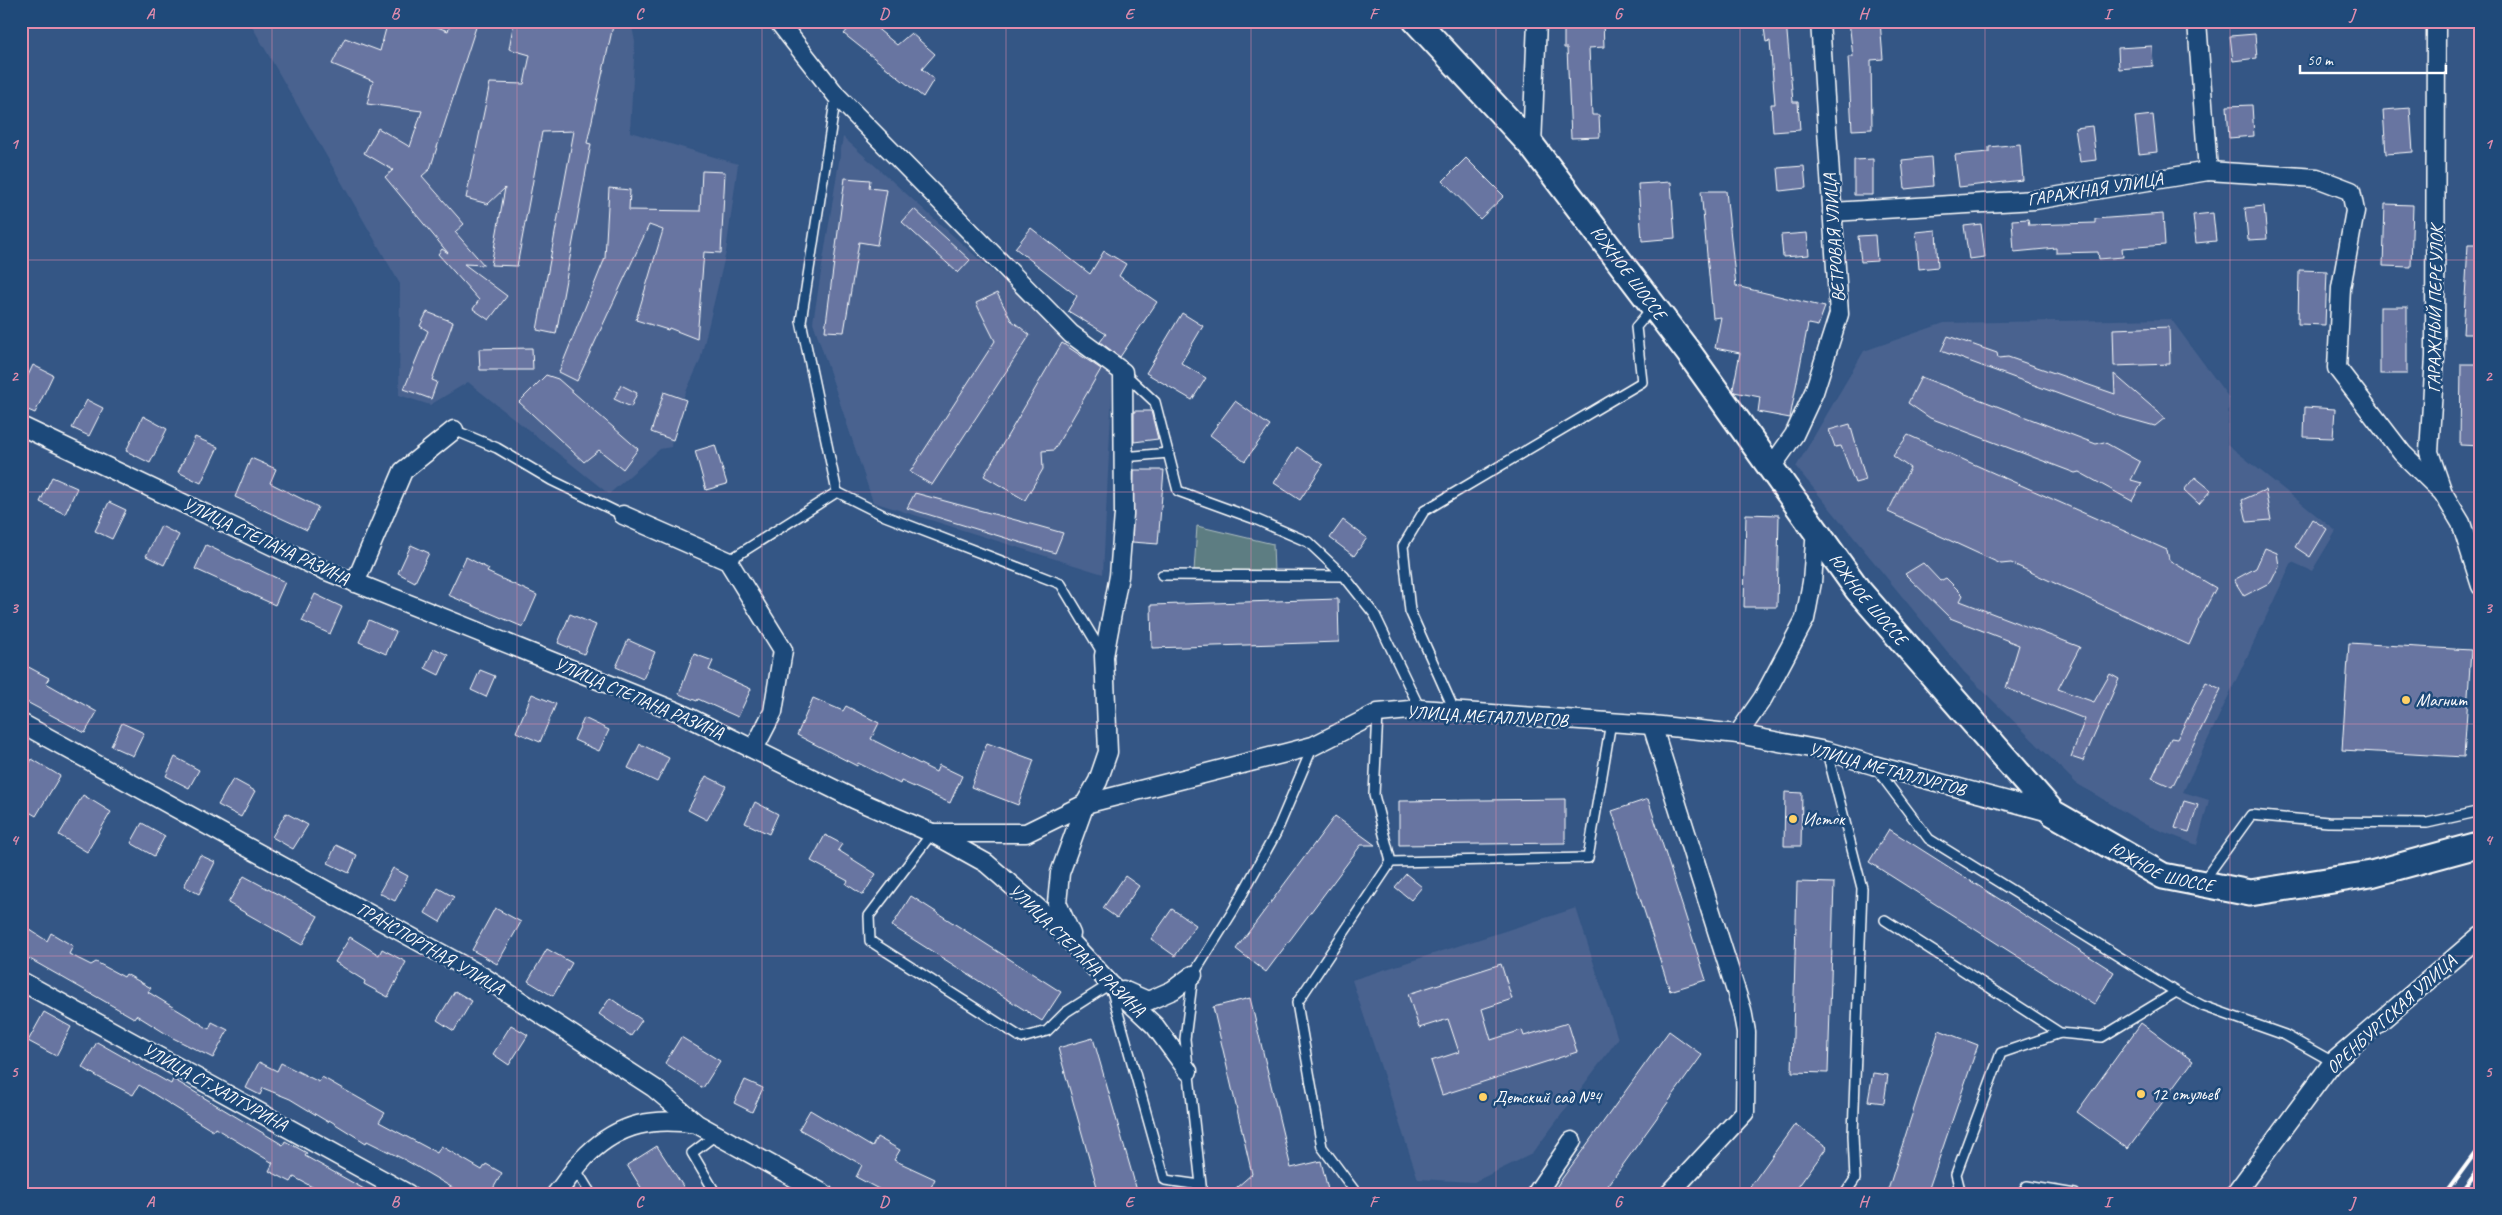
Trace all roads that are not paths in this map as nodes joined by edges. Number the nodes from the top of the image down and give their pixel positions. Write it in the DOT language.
graph roads {
  1 [pos="778,21"];
  2 [pos="1416,21"];
  3 [pos="1537,21"];
  4 [pos="1820,21"];
  5 [pos="2197,21"];
  6 [pos="2436,21"];
  7 [pos="836,95"];
  8 [pos="1532,146"];
  9 [pos="2208,171"];
  10 [pos="1832,212"];
  11 [pos="1654,306"];
  12 [pos="1123,372"];
  13 [pos="21,426"];
  14 [pos="454,430"];
  15 [pos="1169,452"];
  16 [pos="1123,457"];
  17 [pos="1770,469"];
  18 [pos="836,492"];
  19 [pos="2443,493"];
  20 [pos="623,515"];
  21 [pos="1816,529"];
  22 [pos="728,561"];
  23 [pos="1162,575"];
  24 [pos="1344,576"];
  25 [pos="355,583"];
  26 [pos="2481,586"];
  27 [pos="1104,656"];
  28 [pos="1420,709"];
  29 [pos="1455,712"];
  30 [pos="1378,713"];
  31 [pos="1611,722"];
  32 [pos="21,723"];
  33 [pos="1652,725"];
  34 [pos="1738,734"];
  35 [pos="1313,746"];
  36 [pos="754,749"];
  37 [pos="1826,750"];
  38 [pos="1873,765"];
  39 [pos="1085,804"];
  40 [pos="2481,810"];
  41 [pos="2053,813"];
  42 [pos="932,833"];
  43 [pos="2481,844"];
  44 [pos="1391,862"];
  45 [pos="2202,883"];
  46 [pos="1885,920"];
  47 [pos="2481,935"];
  48 [pos="1077,948"];
  49 [pos="1193,975"];
  50 [pos="21,981"];
  51 [pos="1110,984"];
  52 [pos="2176,992"];
  53 [pos="2060,1033"];
  54 [pos="2333,1062"];
  55 [pos="1188,1071"];
  56 [pos="697,1124"];
  57 [pos="716,1134"];
  58 [pos="1572,1141"];
  59 [pos="576,1170"];
  60 [pos="1201,1189"];
  61 [pos="408,1194"];
  62 [pos="556,1194"];
  63 [pos="591,1194"];
  64 [pos="716,1194"];
  65 [pos="824,1194"];
  66 [pos="1357,1194"];
  67 [pos="1536,1194"];
  68 [pos="1669,1194"];
  69 [pos="1845,1194"];
  70 [pos="1961,1194"];
  71 [pos="2022,1194"];
  72 [pos="2075,1194"];
  73 [pos="2236,1194"];
  1 -- 7 [label="street"];
  2 -- 8 [label="street, ЮЖНОЕ ШОССЕ"];
  3 -- 8 [label="street"];
  4 -- 10 [label="street, ВЕТРОВАЯ УЛИЦА"];
  5 -- 9 [label="street"];
  6 -- 19 [label="street, ГАРАЖНЫЙ ПЕРЕУЛОК"];
  7 -- 12 [label="street"];
  7 -- 18 [label="lane"];
  8 -- 11 [label="street, ЮЖНОЕ ШОССЕ"];
  9 -- 10 [label="street, ГАРАЖНАЯ УЛИЦА"];
  9 -- 19 [label="street, ГАРАЖНАЯ УЛИЦА"];
  10 -- 17 [label="street, ВЕТРОВАЯ УЛИЦА"];
  11 -- 17 [label="street, ЮЖНОЕ ШОССЕ"];
  11 -- 29 [label="lane"];
  12 -- 15 [label="lane"];
  12 -- 16 [label="street"];
  13 -- 25 [label="street, УЛИЦА СТЕПАНА РАЗИНА"];
  14 -- 20 [label="lane"];
  14 -- 25 [label="street"];
  15 -- 16 [label="lane"];
  15 -- 24 [label="lane"];
  16 -- 27 [label="street"];
  17 -- 21 [label="street, ЮЖНОЕ ШОССЕ"];
  18 -- 22 [label="lane"];
  18 -- 27 [label="lane"];
  19 -- 26 [label="street, ГАРАЖНЫЙ ПЕРЕУЛОК"];
  20 -- 22 [label="street"];
  21 -- 34 [label="street"];
  21 -- 41 [label="street, ЮЖНОЕ ШОССЕ"];
  22 -- 36 [label="street"];
  23 -- 24 [label="lane"];
  24 -- 28 [label="lane"];
  25 -- 36 [label="street, УЛИЦА СТЕПАНА РАЗИНА"];
  27 -- 39 [label="street"];
  28 -- 29 [label="street, УЛИЦА МЕТАЛЛУРГОВ"];
  28 -- 30 [label="street, УЛИЦА МЕТАЛЛУРГОВ"];
  29 -- 31 [label="street, УЛИЦА МЕТАЛЛУРГОВ"];
  30 -- 35 [label="street, УЛИЦА МЕТАЛЛУРГОВ"];
  30 -- 44 [label="lane"];
  31 -- 33 [label="street, УЛИЦА МЕТАЛЛУРГОВ"];
  31 -- 44 [label="lane"];
  32 -- 56 [label="street, ТРАНСПОРТНАЯ УЛИЦА"];
  33 -- 34 [label="street, УЛИЦА МЕТАЛЛУРГОВ"];
  33 -- 68 [label="street"];
  34 -- 37 [label="street, УЛИЦА МЕТАЛЛУРГОВ"];
  35 -- 39 [label="street, УЛИЦА МЕТАЛЛУРГОВ"];
  35 -- 49 [label="lane"];
  36 -- 42 [label="street, УЛИЦА СТЕПАНА РАЗИНА"];
  37 -- 38 [label="street, УЛИЦА МЕТАЛЛУРГОВ"];
  37 -- 69 [label="lane"];
  38 -- 41 [label="street, УЛИЦА МЕТАЛЛУРГОВ"];
  38 -- 52 [label="lane"];
  39 -- 42 [label="street, УЛИЦА МЕТАЛЛУРГОВ"];
  39 -- 48 [label="street"];
  40 -- 45 [label="lane"];
  41 -- 45 [label="street, ЮЖНОЕ ШОССЕ"];
  42 -- 48 [label="street, УЛИЦА СТЕПАНА РАЗИНА"];
  42 -- 51 [label="lane"];
  43 -- 45 [label="street, ЮЖНОЕ ШОССЕ"];
  44 -- 66 [label="lane"];
  46 -- 53 [label="lane"];
  47 -- 54 [label="street, ОРЕНБУРГСКАЯ УЛИЦА"];
  48 -- 51 [label="street, УЛИЦА СТЕПАНА РАЗИНА"];
  49 -- 51 [label="street"];
  49 -- 55 [label="lane"];
  50 -- 61 [label="street, УЛИЦА СТ.ХАЛТУРИНА"];
  51 -- 55 [label="street, УЛИЦА СТЕПАНА РАЗИНА"];
  51 -- 60 [label="lane"];
  52 -- 53 [label="lane"];
  52 -- 54 [label="lane"];
  53 -- 70 [label="lane"];
  54 -- 73 [label="street, ОРЕНБУРГСКАЯ УЛИЦА"];
  55 -- 60 [label="lane"];
  56 -- 57 [label="street, ТРАНСПОРТНАЯ УЛИЦА"];
  56 -- 59 [label="street"];
  57 -- 64 [label="lane"];
  57 -- 65 [label="street, ТРАНСПОРТНАЯ УЛИЦА"];
  58 -- 67 [label="street"];
  59 -- 62 [label="street"];
  59 -- 63 [label="lane"];
  71 -- 72 [label="lane"];
}
